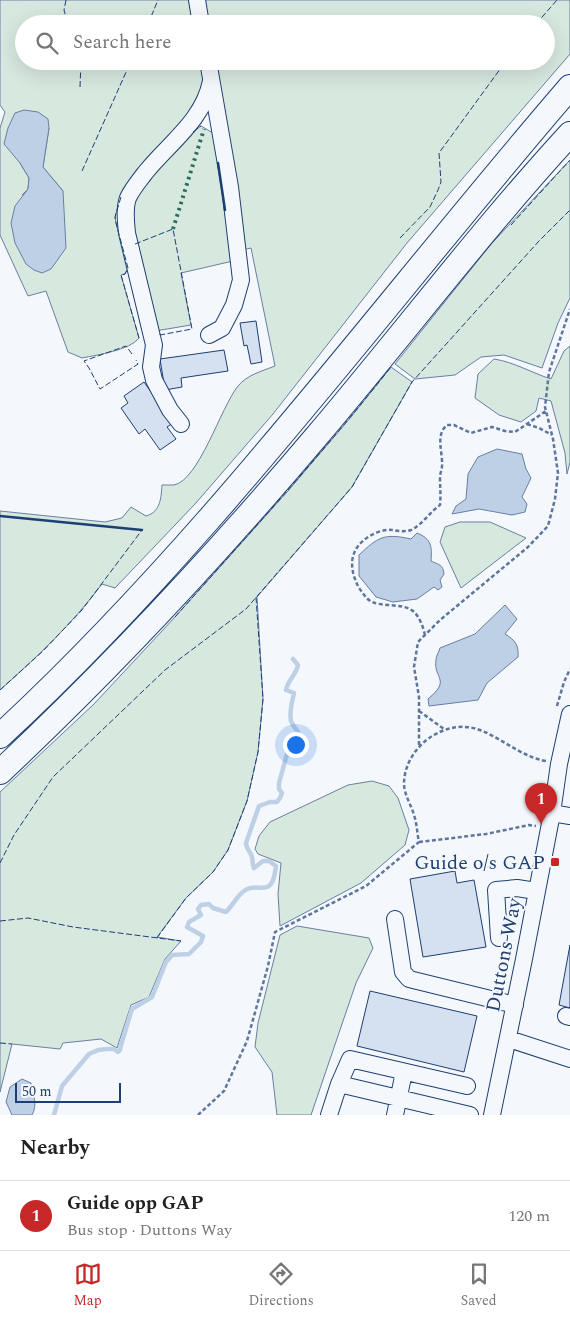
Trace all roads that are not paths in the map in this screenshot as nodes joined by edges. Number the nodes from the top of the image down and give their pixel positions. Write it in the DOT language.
graph roads {
  1 [pos="198,0"];
  2 [pos="200,15"];
  3 [pos="209,70"];
  4 [pos="211,81"];
  5 [pos="570,87"];
  6 [pos="570,134"];
  7 [pos="209,335"];
  8 [pos="180,424"];
  9 [pos="570,714"];
  10 [pos="0,736"];
  11 [pos="0,772"];
  12 [pos="570,816"];
  13 [pos="551,821"];
  14 [pos="536,892"];
  15 [pos="395,919"];
  16 [pos="499,938"];
  17 [pos="515,1005"];
  18 [pos="509,1039"];
  19 [pos="570,1059"];
  20 [pos="404,1072"];
  21 [pos="339,1084"];
  22 [pos="467,1086"];
  23 [pos="398,1098"];
  24 [pos="329,1115"];
  25 [pos="395,1115"];
  26 [pos="470,1115"];
  27 [pos="492,1115"];
  1 -- 2 [label="street"];
  3 -- 4 [label="street"];
  4 -- 7 [label="street"];
  4 -- 8 [label="street"];
  5 -- 10 [label="highway"];
  6 -- 11 [label="highway"];
  9 -- 13 [label="street, Duttons Way"];
  12 -- 13 [label="street"];
  13 -- 14 [label="street, Duttons Way"];
  14 -- 16 [label="street"];
  14 -- 17 [label="street, Duttons Way"];
  15 -- 17 [label="street"];
  17 -- 18 [label="street, Duttons Way"];
  18 -- 19 [label="street"];
  18 -- 27 [label="street, Duttons Way"];
  20 -- 21 [label="street"];
  20 -- 22 [label="street"];
  20 -- 23 [label="street"];
  21 -- 23 [label="street"];
  21 -- 24 [label="street"];
  23 -- 25 [label="street"];
  23 -- 26 [label="street"];
}
